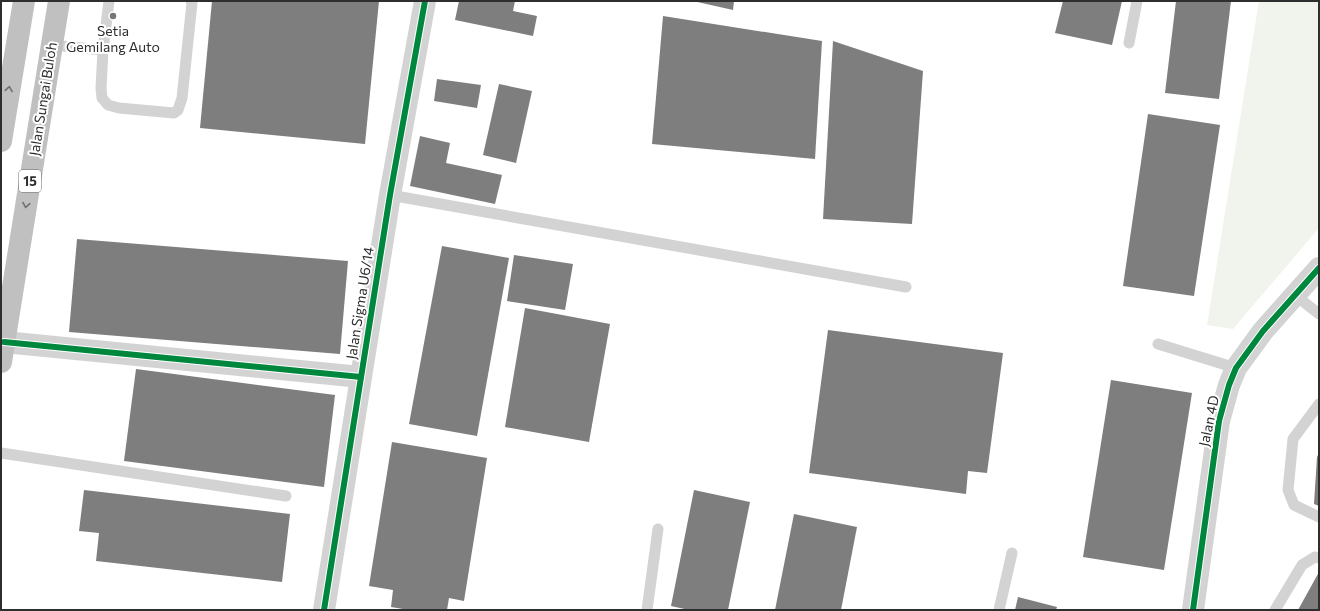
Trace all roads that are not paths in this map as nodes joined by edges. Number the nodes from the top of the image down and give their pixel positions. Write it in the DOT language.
graph roads {
  1 [pos="24,1"];
  2 [pos="59,1"];
  3 [pos="108,1"];
  4 [pos="191,1"];
  5 [pos="425,1"];
  6 [pos="1137,1"];
  7 [pos="1128,43"];
  8 [pos="52,45"];
  9 [pos="103,50"];
  10 [pos="1,141"];
  11 [pos="390,195"];
  12 [pos="1319,268"];
  13 [pos="906,286"];
  14 [pos="1295,295"];
  15 [pos="1319,314"];
  16 [pos="1158,344"];
  17 [pos="3,352"];
  18 [pos="1236,368"];
  19 [pos="361,377"];
  20 [pos="1319,404"];
  21 [pos="1,453"];
  22 [pos="286,496"];
  23 [pos="1319,517"];
  24 [pos="658,529"];
  25 [pos="1012,553"];
  26 [pos="1319,558"];
  27 [pos="324,610"];
  28 [pos="647,610"];
  29 [pos="999,610"];
  30 [pos="1193,610"];
  31 [pos="1275,610"];
  10 -- 1 [label="highway, one-way"];
  2 -- 8 [label="highway, Jalan Sungai Buloh / 15"];
  3 -- 9 [label="lane"];
  4 -- 9 [label="lane"];
  5 -- 11 [label="street, Jalan Sigma U6/14"];
  6 -- 7 [label="lane"];
  8 -- 9 [label="lane"];
  8 -- 17 [label="highway, Jalan Sungai Buloh / 15, one-way"];
  11 -- 13 [label="lane"];
  11 -- 19 [label="street, Jalan Sigma U6/14"];
  12 -- 14 [label="street, Jalan 4D"];
  14 -- 15 [label="lane"];
  14 -- 18 [label="street, Jalan 4D"];
  16 -- 18 [label="lane"];
  17 -- 19 [label="street"];
  18 -- 30 [label="street, Jalan 4D"];
  19 -- 27 [label="street, Jalan Sigma U6/14"];
  20 -- 23 [label="lane"];
  21 -- 22 [label="lane"];
  24 -- 28 [label="lane"];
  25 -- 29 [label="lane"];
  26 -- 31 [label="lane"];
}
